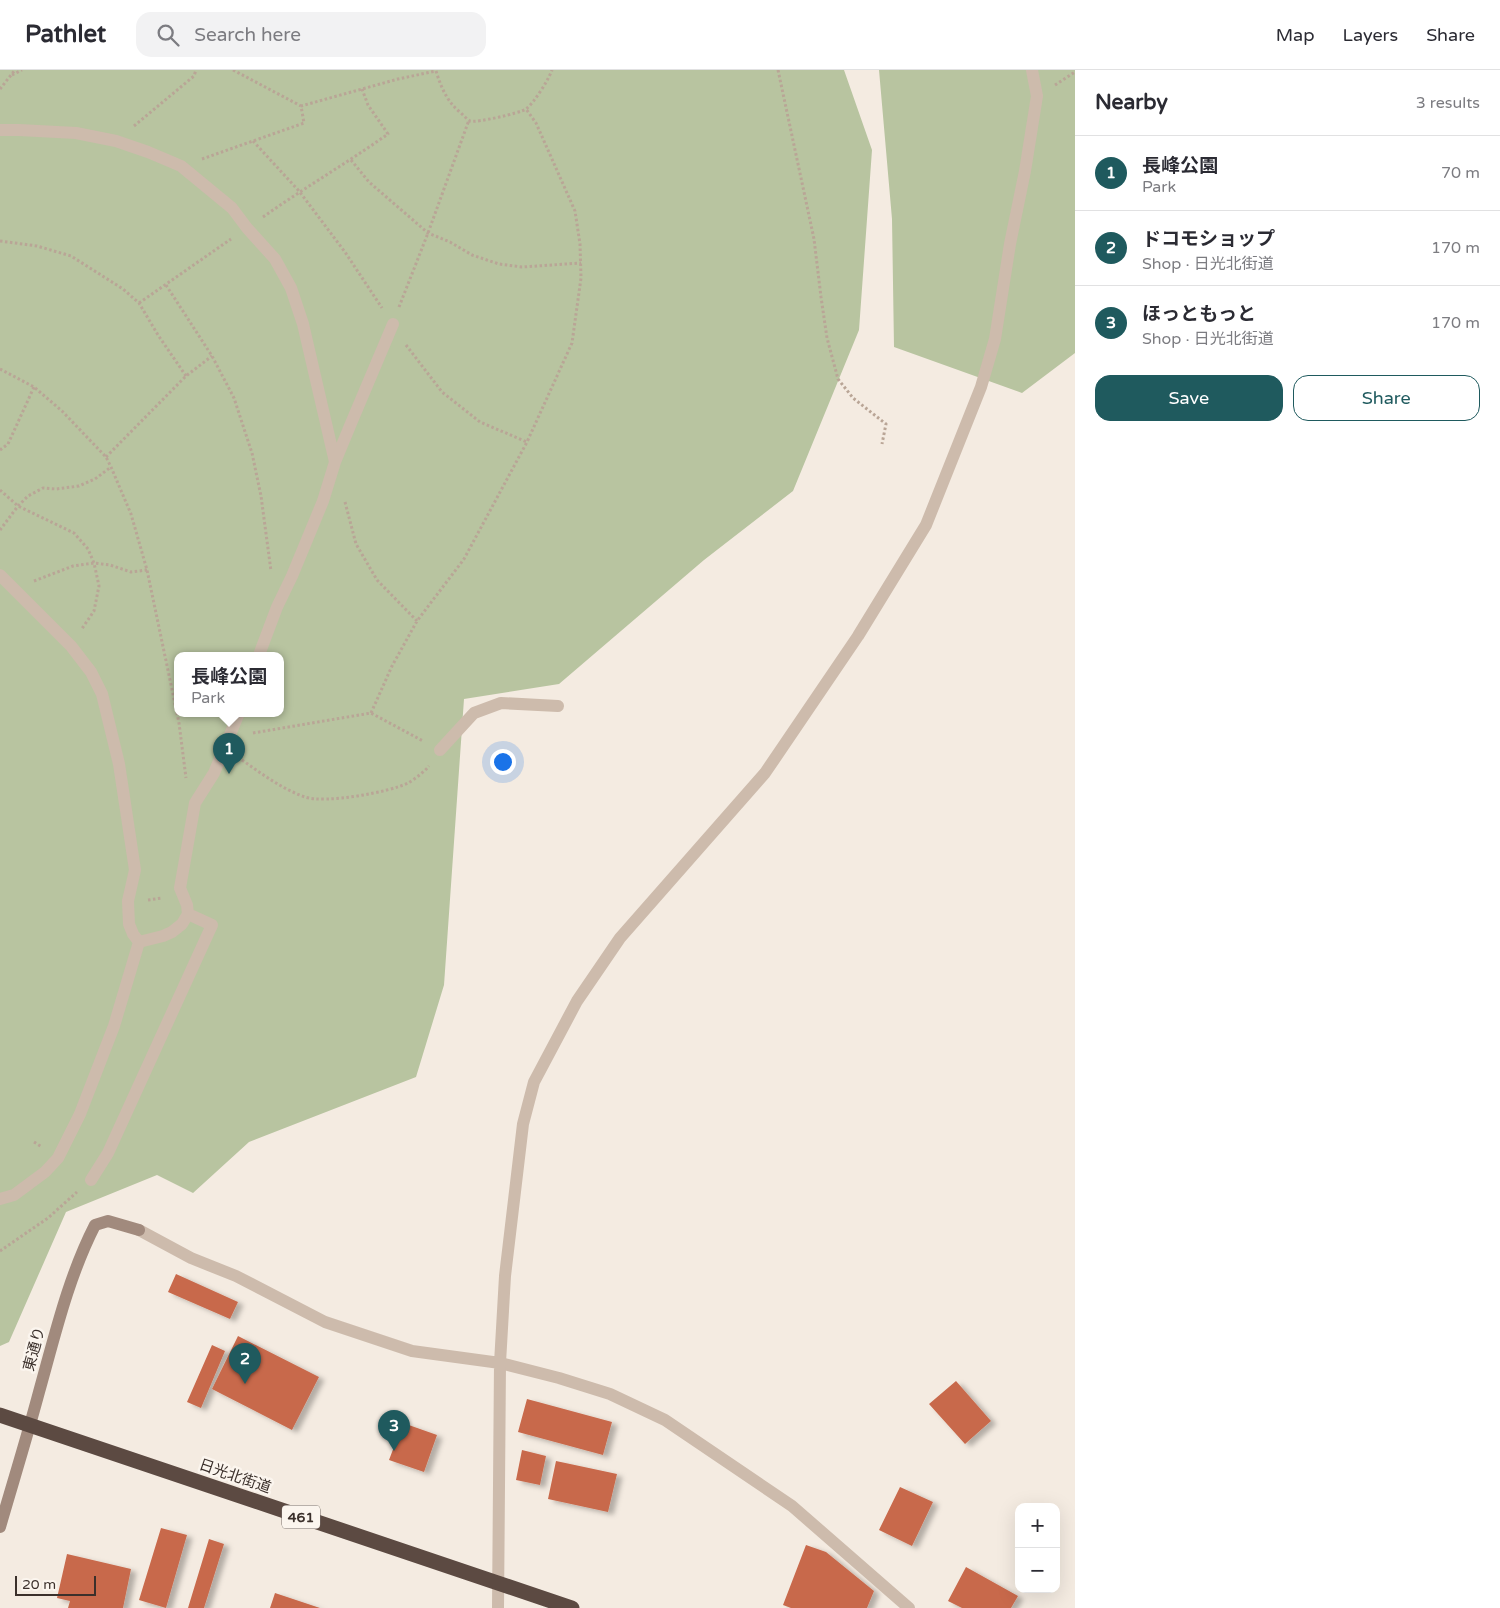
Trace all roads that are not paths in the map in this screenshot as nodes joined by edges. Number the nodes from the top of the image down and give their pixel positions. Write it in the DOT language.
graph roads {
  1 [pos="1032,70"];
  2 [pos="0,130"];
  3 [pos="393,324"];
  4 [pos="335,462"];
  5 [pos="0,575"];
  6 [pos="260,652"];
  7 [pos="558,706"];
  8 [pos="237,717"];
  9 [pos="440,750"];
  10 [pos="188,914"];
  11 [pos="139,942"];
  12 [pos="91,1180"];
  13 [pos="0,1199"];
  14 [pos="500,1363"];
  15 [pos="0,1414"];
  16 [pos="30,1425"];
  17 [pos="0,1528"];
  18 [pos="498,1583"];
  19 [pos="498,1608"];
  20 [pos="572,1608"];
  21 [pos="909,1608"];
  1 -- 14 [label="street"];
  2 -- 4 [label="street"];
  3 -- 4 [label="street"];
  4 -- 6 [label="street"];
  5 -- 11 [label="street"];
  7 -- 9 [label="street"];
  8 -- 10 [label="street"];
  10 -- 11 [label="street"];
  10 -- 12 [label="street"];
  11 -- 13 [label="street"];
  14 -- 16 [label="street, 東通り"];
  14 -- 18 [label="street"];
  14 -- 21 [label="street"];
  15 -- 16 [label="highway, 日光北街道 / 461"];
  16 -- 17 [label="street, 東通り"];
  16 -- 18 [label="highway, 日光北街道 / 461"];
  18 -- 19 [label="street"];
  18 -- 20 [label="highway, 日光北街道 / 461"];
}
